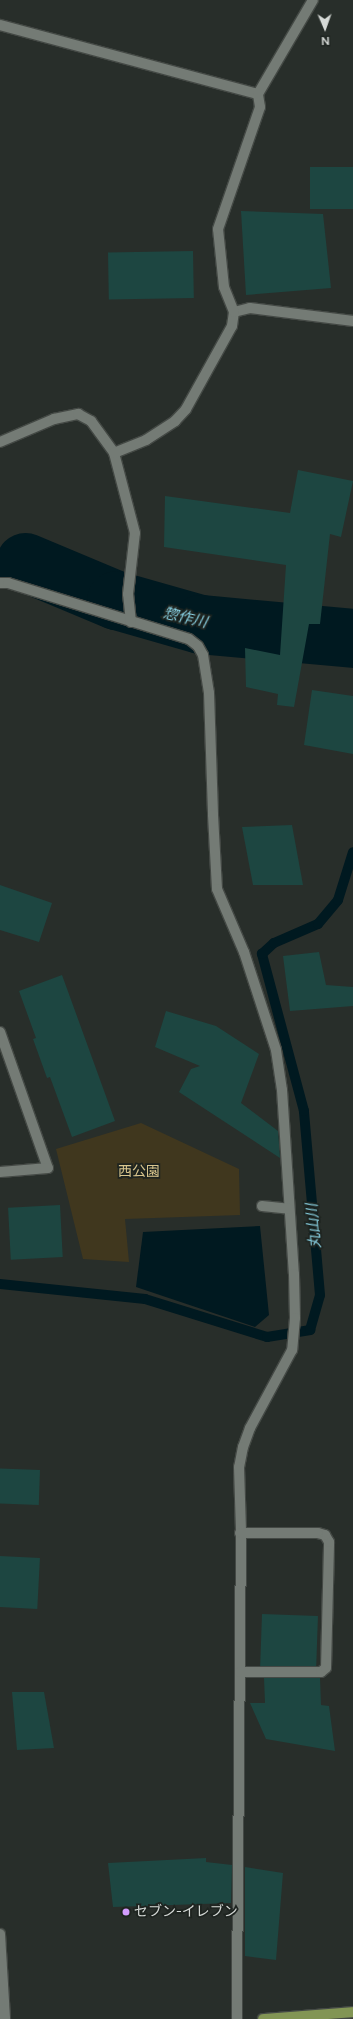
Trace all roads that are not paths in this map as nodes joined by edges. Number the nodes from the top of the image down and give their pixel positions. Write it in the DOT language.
graph roads {
  1 [pos="313,0"];
  2 [pos="0,25"];
  3 [pos="258,94"];
  4 [pos="234,312"];
  5 [pos="353,321"];
  6 [pos="0,442"];
  7 [pos="114,453"];
  8 [pos="0,583"];
  9 [pos="130,622"];
  10 [pos="0,1032"];
  11 [pos="0,1172"];
  12 [pos="262,1206"];
  13 [pos="289,1209"];
  14 [pos="240,1533"];
  15 [pos="240,1672"];
  16 [pos="0,1934"];
  17 [pos="353,2012"];
  18 [pos="5,2019"];
  19 [pos="237,2019"];
  20 [pos="263,2019"];
  1 -- 3 [label="street"];
  2 -- 3 [label="street"];
  3 -- 4 [label="street"];
  4 -- 5 [label="street"];
  4 -- 7 [label="street"];
  6 -- 7 [label="street"];
  7 -- 9 [label="street"];
  8 -- 9 [label="street"];
  9 -- 13 [label="street"];
  10 -- 11 [label="street"];
  12 -- 13 [label="street"];
  13 -- 14 [label="street"];
  14 -- 15 [label="street"];
  14 -- 15 [label="street"];
  15 -- 19 [label="street"];
  16 -- 18 [label="street"];
  17 -- 20 [label="main road"];
}
